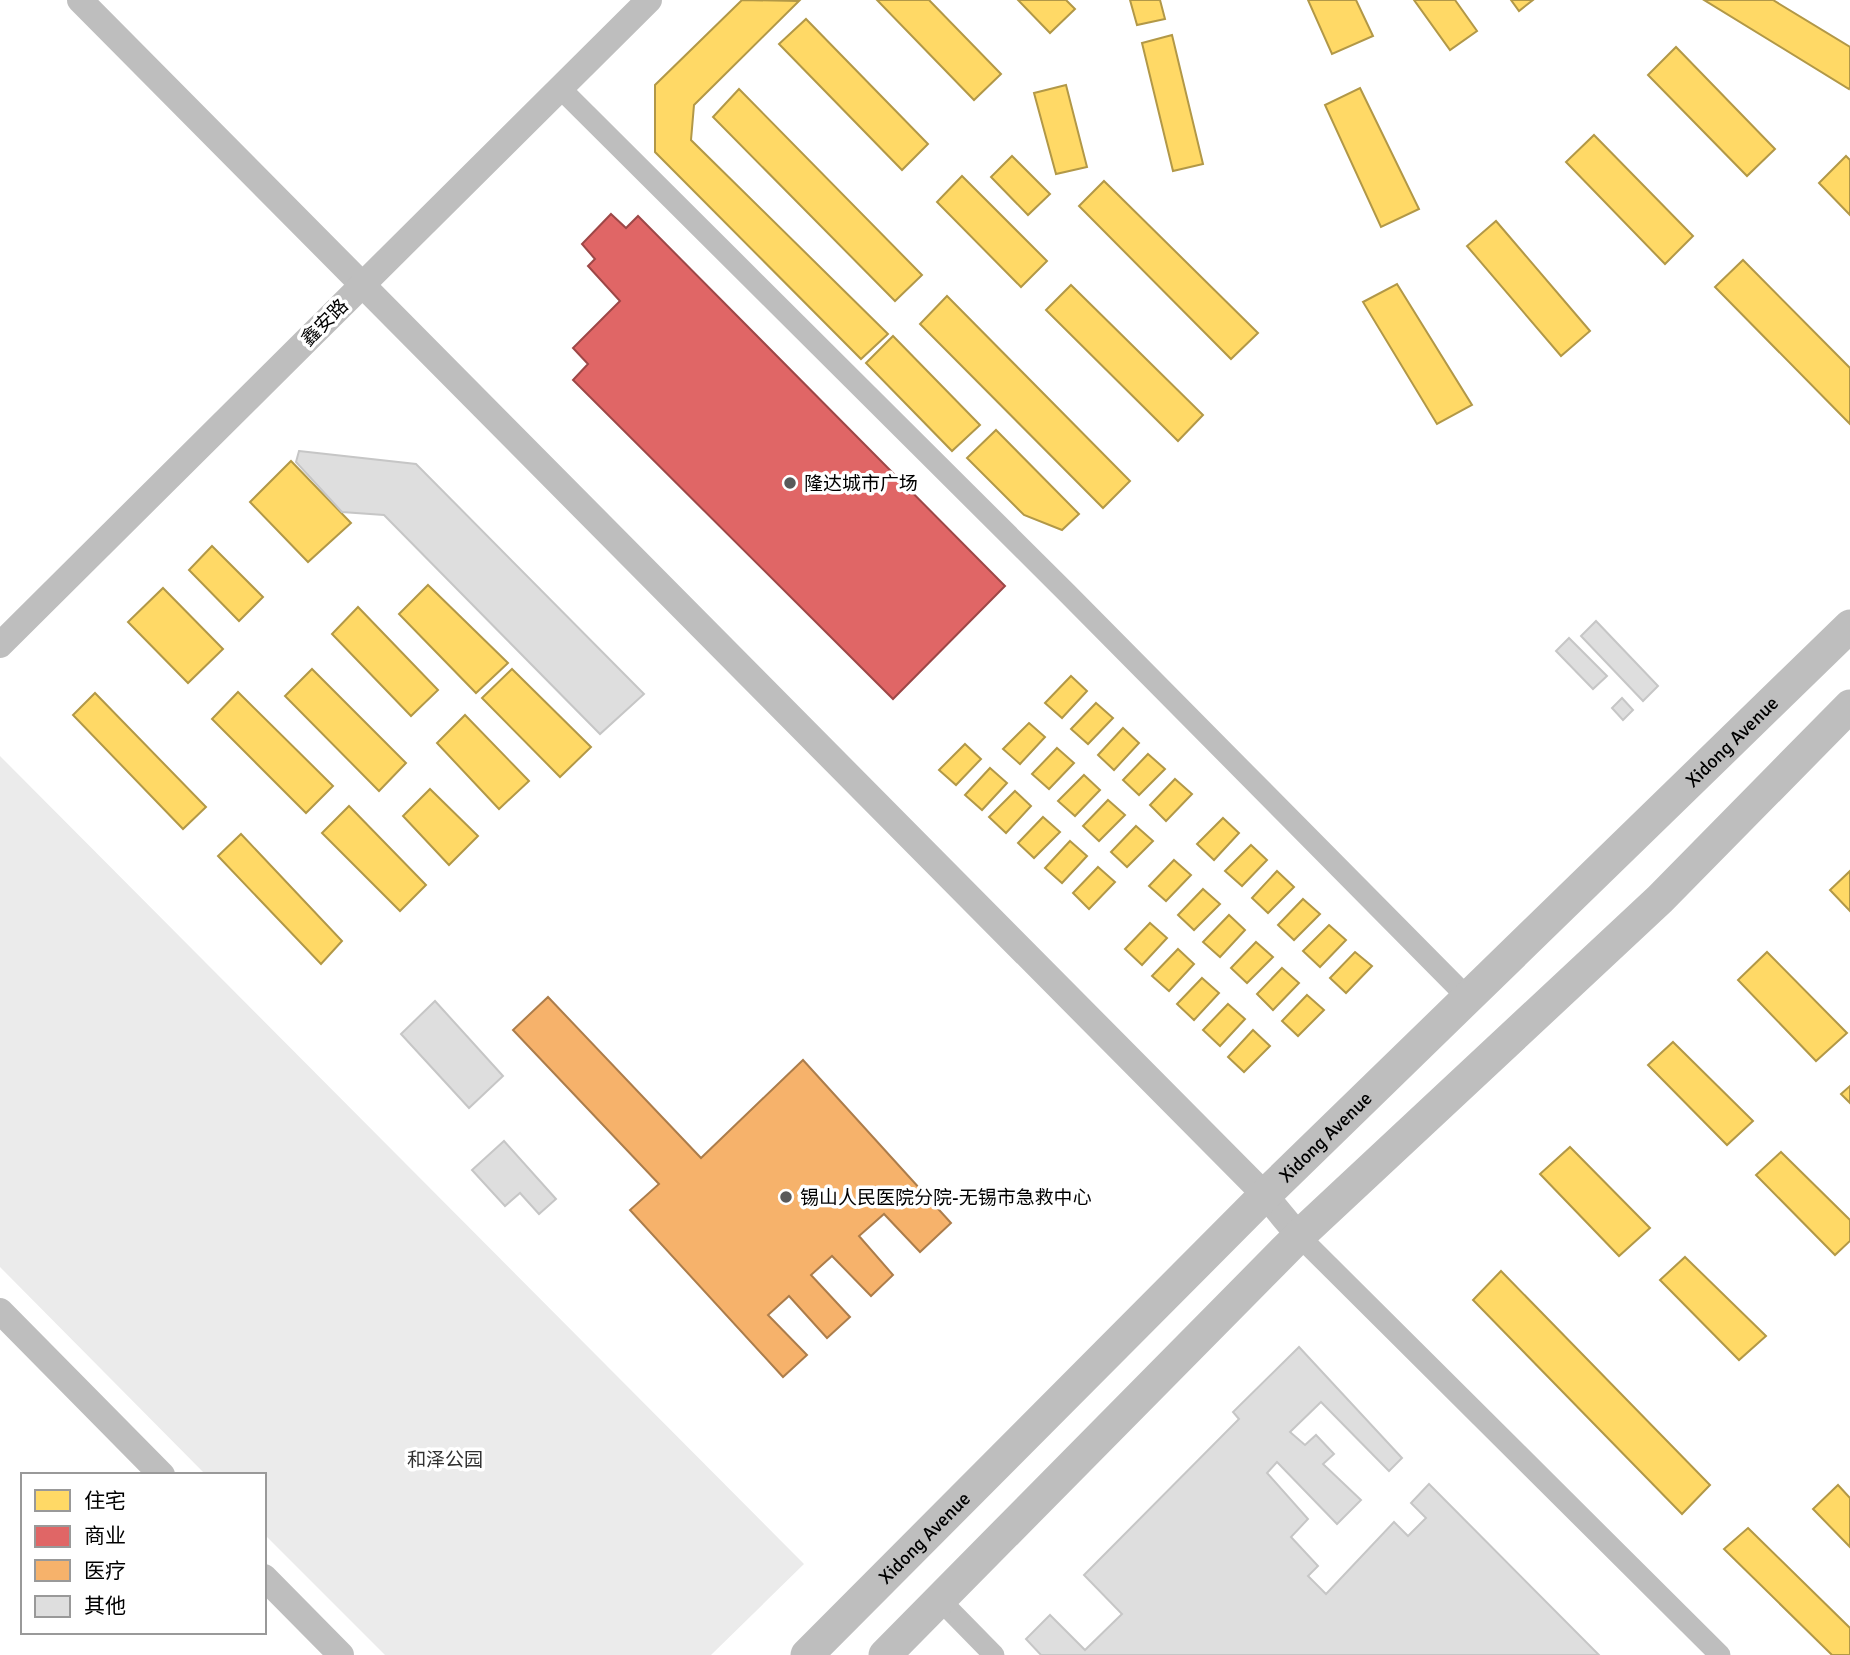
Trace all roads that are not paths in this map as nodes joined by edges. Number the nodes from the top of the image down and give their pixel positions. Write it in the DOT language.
graph roads {
  1 [pos="80,0"];
  2 [pos="649,0"];
  3 [pos="560,88"];
  4 [pos="362,284"];
  5 [pos="1850,626"];
  6 [pos="0,645"];
  7 [pos="1850,706"];
  8 [pos="1468,998"];
  9 [pos="1265,1195"];
  10 [pos="1299,1236"];
  11 [pos="0,1311"];
  12 [pos="160,1473"];
  13 [pos="266,1579"];
  14 [pos="940,1600"];
  15 [pos="341,1655"];
  16 [pos="807,1655"];
  17 [pos="885,1655"];
  18 [pos="994,1655"];
  19 [pos="1720,1655"];
  1 -- 4 [label="street"];
  2 -- 3 [label="street, 鑫安路"];
  3 -- 4 [label="street, 鑫安路"];
  3 -- 8 [label="street"];
  4 -- 6 [label="street, 鑫安路"];
  4 -- 9 [label="street"];
  5 -- 8 [label="main road, Xidong Avenue"];
  7 -- 10 [label="main road"];
  8 -- 9 [label="main road, Xidong Avenue"];
  9 -- 10 [label="street"];
  9 -- 16 [label="main road, Xidong Avenue"];
  10 -- 14 [label="main road"];
  10 -- 19 [label="street"];
  11 -- 12 [label="street"];
  13 -- 15 [label="street"];
  14 -- 17 [label="main road"];
  14 -- 18 [label="street"];
}
